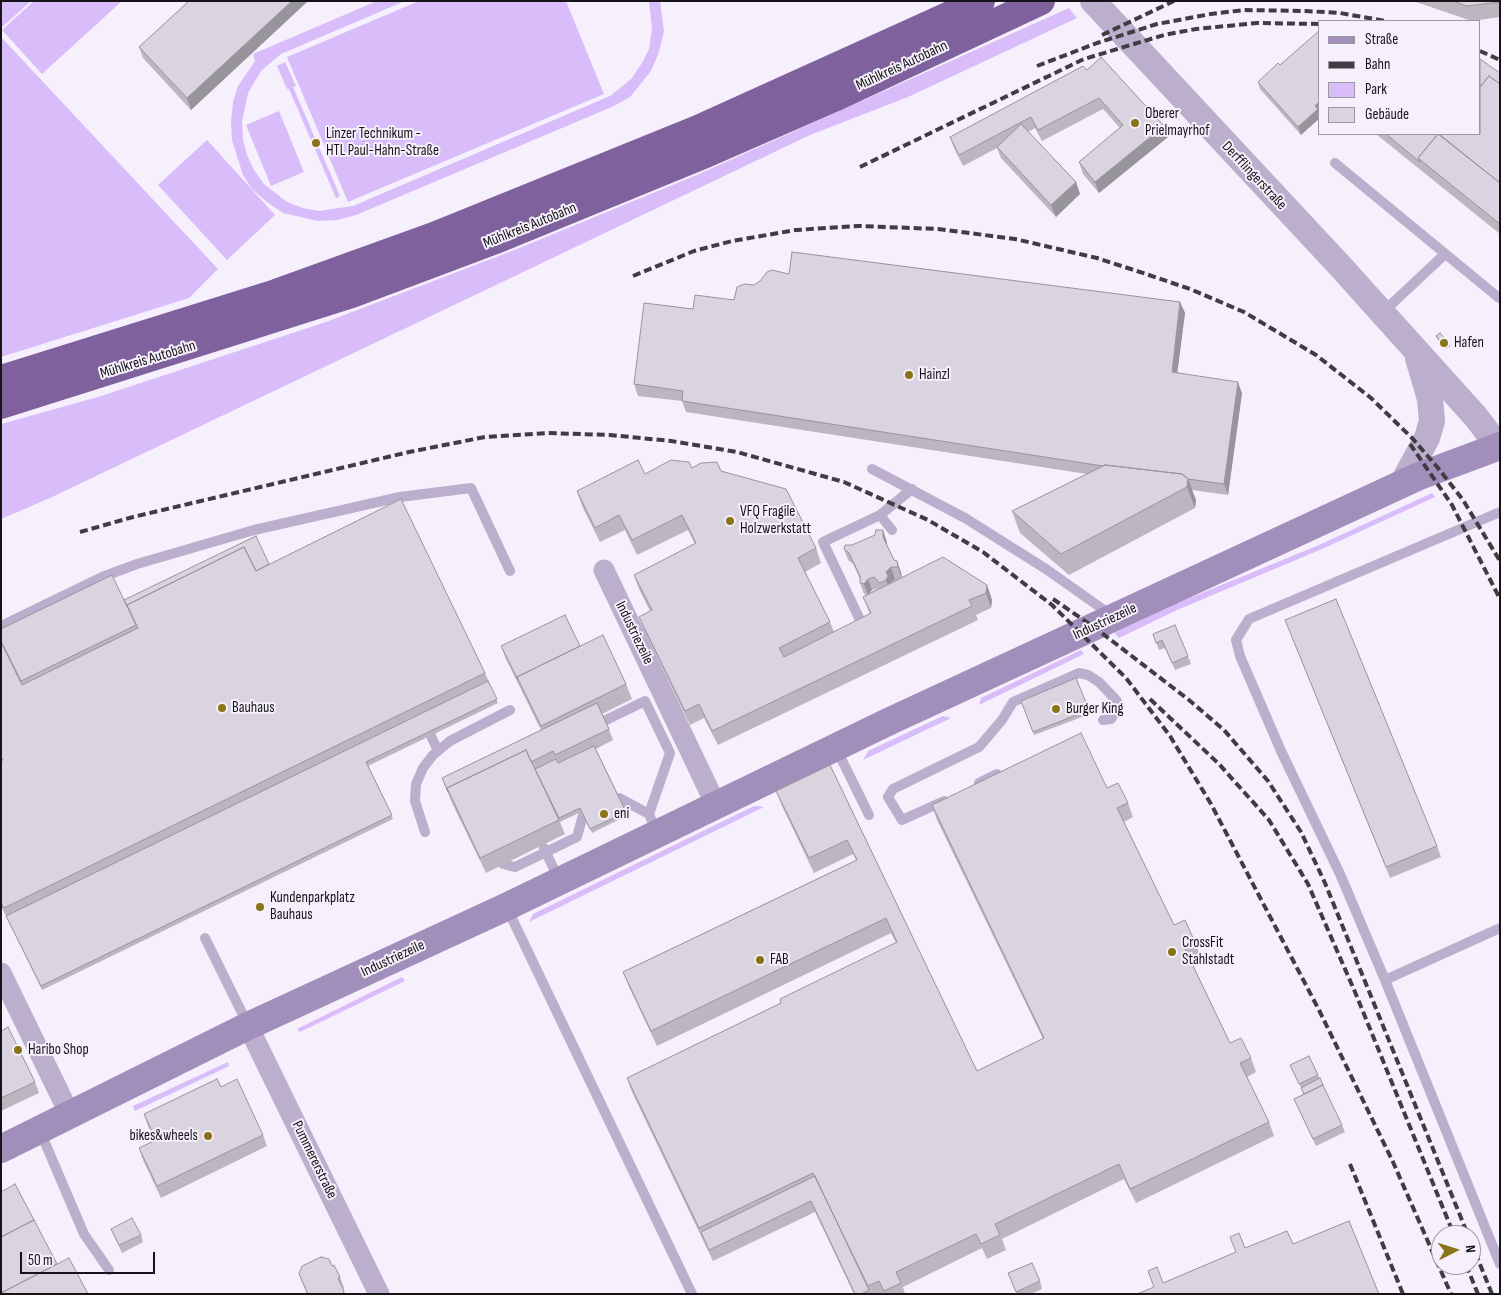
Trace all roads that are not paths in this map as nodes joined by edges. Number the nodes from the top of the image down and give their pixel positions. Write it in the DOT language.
graph roads {
  1 [pos="981,1"];
  2 [pos="1041,1"];
  3 [pos="1093,1"];
  4 [pos="1335,163"];
  5 [pos="1445,254"];
  6 [pos="1499,298"];
  7 [pos="1381,313"];
  8 [pos="1415,350"];
  9 [pos="1,379"];
  10 [pos="1,405"];
  11 [pos="1499,445"];
  12 [pos="872,469"];
  13 [pos="1402,484"];
  14 [pos="912,489"];
  15 [pos="1500,512"];
  16 [pos="880,515"];
  17 [pos="892,530"];
  18 [pos="604,570"];
  19 [pos="510,571"];
  20 [pos="1114,617"];
  21 [pos="861,622"];
  22 [pos="1,626"];
  23 [pos="510,710"];
  24 [pos="423,717"];
  25 [pos="1104,720"];
  26 [pos="604,721"];
  27 [pos="836,747"];
  28 [pos="438,750"];
  29 [pos="997,774"];
  30 [pos="972,786"];
  31 [pos="956,794"];
  32 [pos="619,798"];
  33 [pos="716,805"];
  34 [pos="869,814"];
  35 [pos="583,815"];
  36 [pos="653,824"];
  37 [pos="426,832"];
  38 [pos="544,849"];
  39 [pos="504,864"];
  40 [pos="560,881"];
  41 [pos="506,907"];
  42 [pos="1500,928"];
  43 [pos="205,938"];
  44 [pos="1,973"];
  45 [pos="1385,980"];
  46 [pos="248,1026"];
  47 [pos="70,1115"];
  48 [pos="40,1130"];
  49 [pos="1,1149"];
  50 [pos="1500,1264"];
  51 [pos="108,1270"];
  52 [pos="379,1294"];
  53 [pos="692,1294"];
  1 -- 9 [label="highway, Mühlkreis Autobahn"];
  2 -- 10 [label="highway, Mühlkreis Autobahn"];
  3 -- 7 [label="street, Derfflingerstraße"];
  4 -- 5 [label="lane"];
  5 -- 6 [label="lane"];
  5 -- 7 [label="lane"];
  7 -- 8 [label="street, Derfflingerstraße"];
  8 -- 11 [label="street, Derfflingerstraße"];
  8 -- 13 [label="street, Derfflingerstraße"];
  11 -- 13 [label="main road, Industriezeile"];
  12 -- 14 [label="lane"];
  13 -- 20 [label="main road, Industriezeile"];
  14 -- 16 [label="lane"];
  14 -- 20 [label="lane"];
  15 -- 45 [label="lane"];
  16 -- 17 [label="lane"];
  16 -- 21 [label="lane"];
  18 -- 33 [label="street, Industriezeile"];
  19 -- 22 [label="lane"];
  20 -- 27 [label="main road, Industriezeile"];
  23 -- 28 [label="lane"];
  24 -- 28 [label="lane"];
  25 -- 31 [label="lane"];
  26 -- 36 [label="lane"];
  27 -- 33 [label="main road, Industriezeile"];
  27 -- 34 [label="lane"];
  28 -- 37 [label="lane"];
  29 -- 30 [label="lane"];
  32 -- 36 [label="lane"];
  33 -- 36 [label="main road, Industriezeile"];
  35 -- 38 [label="lane"];
  36 -- 40 [label="main road, Industriezeile"];
  38 -- 39 [label="lane"];
  38 -- 40 [label="lane"];
  40 -- 41 [label="main road, Industriezeile"];
  41 -- 46 [label="main road, Industriezeile"];
  41 -- 53 [label="lane"];
  42 -- 45 [label="lane"];
  43 -- 46 [label="lane"];
  44 -- 47 [label="street"];
  45 -- 50 [label="lane"];
  46 -- 47 [label="main road, Industriezeile"];
  46 -- 52 [label="street, Pummererstraße"];
  47 -- 48 [label="main road, Industriezeile"];
  48 -- 49 [label="main road, Industriezeile"];
  48 -- 51 [label="lane"];
}
